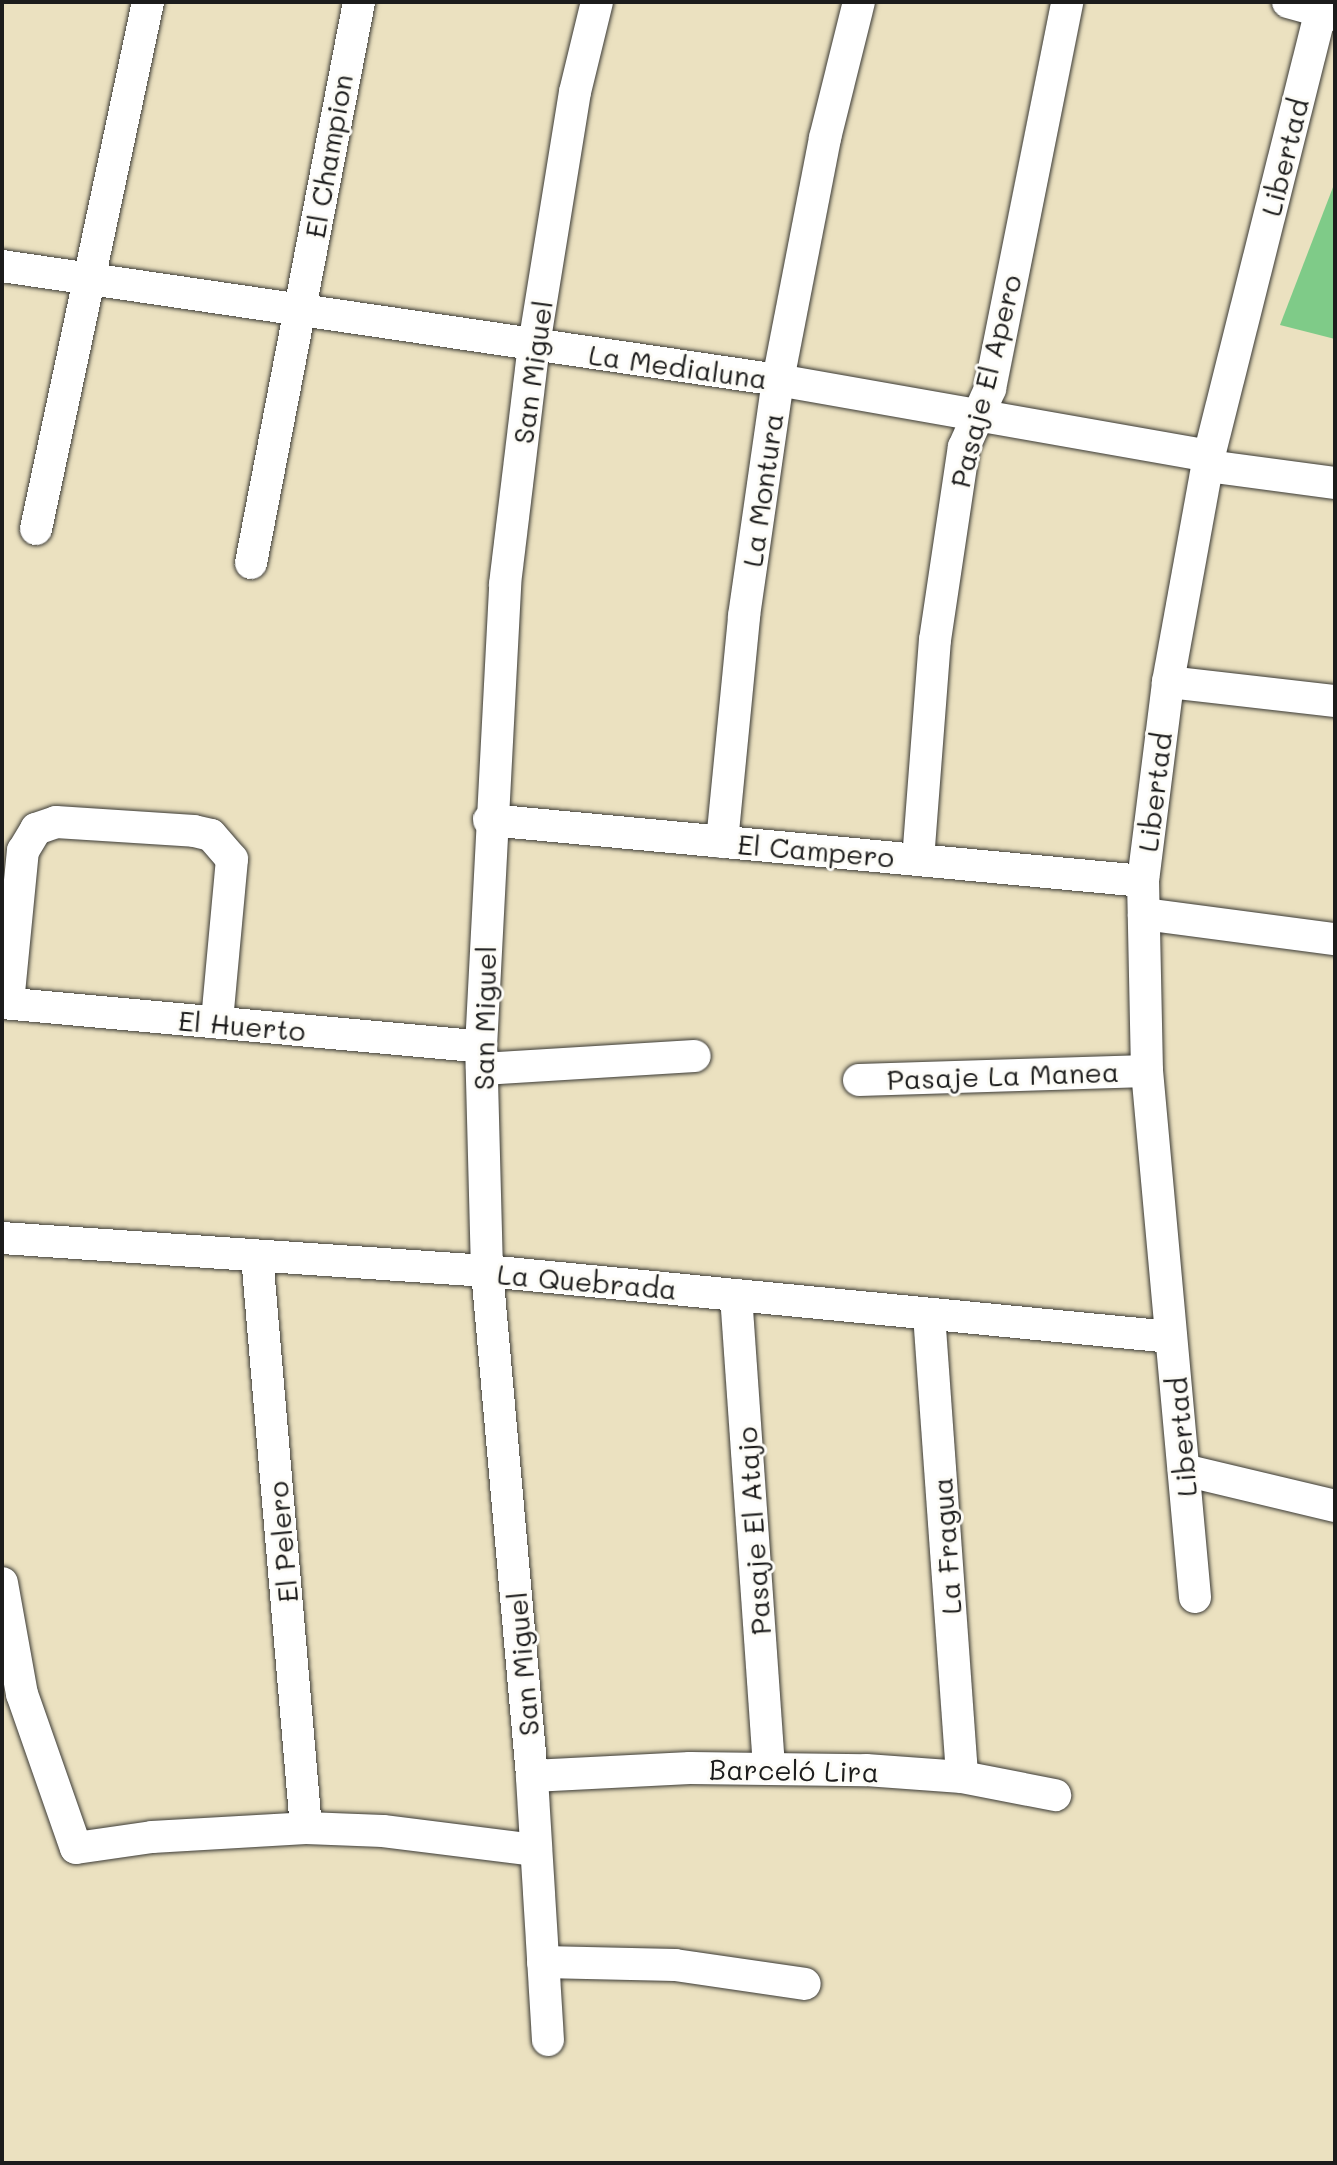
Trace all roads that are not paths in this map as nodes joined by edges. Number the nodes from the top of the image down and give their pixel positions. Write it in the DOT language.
graph roads {
  1 [pos="148,2"];
  2 [pos="359,2"];
  3 [pos="597,2"];
  4 [pos="859,2"];
  5 [pos="1067,2"];
  6 [pos="1288,2"];
  7 [pos="1326,9"];
  8 [pos="2,266"];
  9 [pos="93,280"];
  10 [pos="298,310"];
  11 [pos="534,345"];
  12 [pos="778,380"];
  13 [pos="978,415"];
  14 [pos="1208,461"];
  15 [pos="1335,483"];
  16 [pos="36,529"];
  17 [pos="251,563"];
  18 [pos="1168,682"];
  19 [pos="1335,701"];
  20 [pos="489,820"];
  21 [pos="722,842"];
  22 [pos="918,860"];
  23 [pos="1143,881"];
  24 [pos="1144,914"];
  25 [pos="1335,939"];
  26 [pos="5,1003"];
  27 [pos="217,1022"];
  28 [pos="695,1056"];
  29 [pos="482,1058"];
  30 [pos="1147,1071"];
  31 [pos="859,1080"];
  32 [pos="2,1238"];
  33 [pos="257,1256"];
  34 [pos="487,1271"];
  35 [pos="736,1295"];
  36 [pos="929,1314"];
  37 [pos="1171,1337"];
  38 [pos="1184,1470"];
  39 [pos="1335,1506"];
  40 [pos="2,1583"];
  41 [pos="1195,1597"];
  42 [pos="769,1767"];
  43 [pos="532,1776"];
  44 [pos="962,1777"];
  45 [pos="1055,1795"];
  46 [pos="306,1828"];
  47 [pos="536,1850"];
  48 [pos="543,1962"];
  49 [pos="805,1984"];
  50 [pos="548,2040"];
  1 -- 9 [label="street"];
  2 -- 10 [label="street, El Champion"];
  3 -- 11 [label="street, San Miguel"];
  4 -- 12 [label="street, La Montura"];
  5 -- 13 [label="street, Pasaje El Apero"];
  6 -- 7 [label="street"];
  7 -- 14 [label="street, Libertad"];
  8 -- 9 [label="street, La Medialuna"];
  9 -- 10 [label="street, La Medialuna"];
  9 -- 16 [label="street"];
  10 -- 11 [label="street, La Medialuna"];
  10 -- 17 [label="street, El Champion"];
  11 -- 12 [label="street, La Medialuna"];
  11 -- 20 [label="street, San Miguel"];
  12 -- 13 [label="street, La Medialuna"];
  12 -- 21 [label="street, La Montura"];
  13 -- 14 [label="street, La Medialuna"];
  13 -- 22 [label="street, Pasaje El Apero"];
  14 -- 15 [label="street, La Medialuna"];
  14 -- 18 [label="street, Libertad"];
  18 -- 19 [label="street"];
  18 -- 23 [label="street, Libertad"];
  20 -- 21 [label="street, El Campero"];
  20 -- 29 [label="street, San Miguel"];
  21 -- 22 [label="street, El Campero"];
  22 -- 23 [label="street, El Campero"];
  23 -- 24 [label="street, Libertad"];
  24 -- 25 [label="street"];
  24 -- 30 [label="street, Libertad"];
  26 -- 27 [label="street, El Huerto"];
  26 -- 27 [label="street"];
  27 -- 29 [label="street, El Huerto"];
  28 -- 29 [label="street, El Huerto"];
  29 -- 34 [label="street, San Miguel"];
  30 -- 31 [label="street, Pasaje La Manea"];
  30 -- 37 [label="street, Libertad"];
  32 -- 33 [label="street, La Quebrada"];
  33 -- 34 [label="street, La Quebrada"];
  33 -- 46 [label="street, El Pelero"];
  34 -- 35 [label="street, La Quebrada"];
  34 -- 43 [label="street, San Miguel"];
  35 -- 36 [label="street, La Quebrada"];
  35 -- 42 [label="street, Pasaje El Atajo"];
  36 -- 37 [label="street, La Quebrada"];
  36 -- 44 [label="street, La Fragua"];
  37 -- 38 [label="street, Libertad"];
  38 -- 39 [label="street"];
  38 -- 41 [label="street, Libertad"];
  40 -- 46 [label="street"];
  42 -- 43 [label="street, Barceló Lira"];
  42 -- 44 [label="street, Barceló Lira"];
  43 -- 47 [label="street, San Miguel"];
  44 -- 45 [label="street, Barceló Lira"];
  46 -- 47 [label="street"];
  47 -- 48 [label="street, San Miguel"];
  48 -- 49 [label="street"];
  48 -- 50 [label="street, San Miguel"];
}
